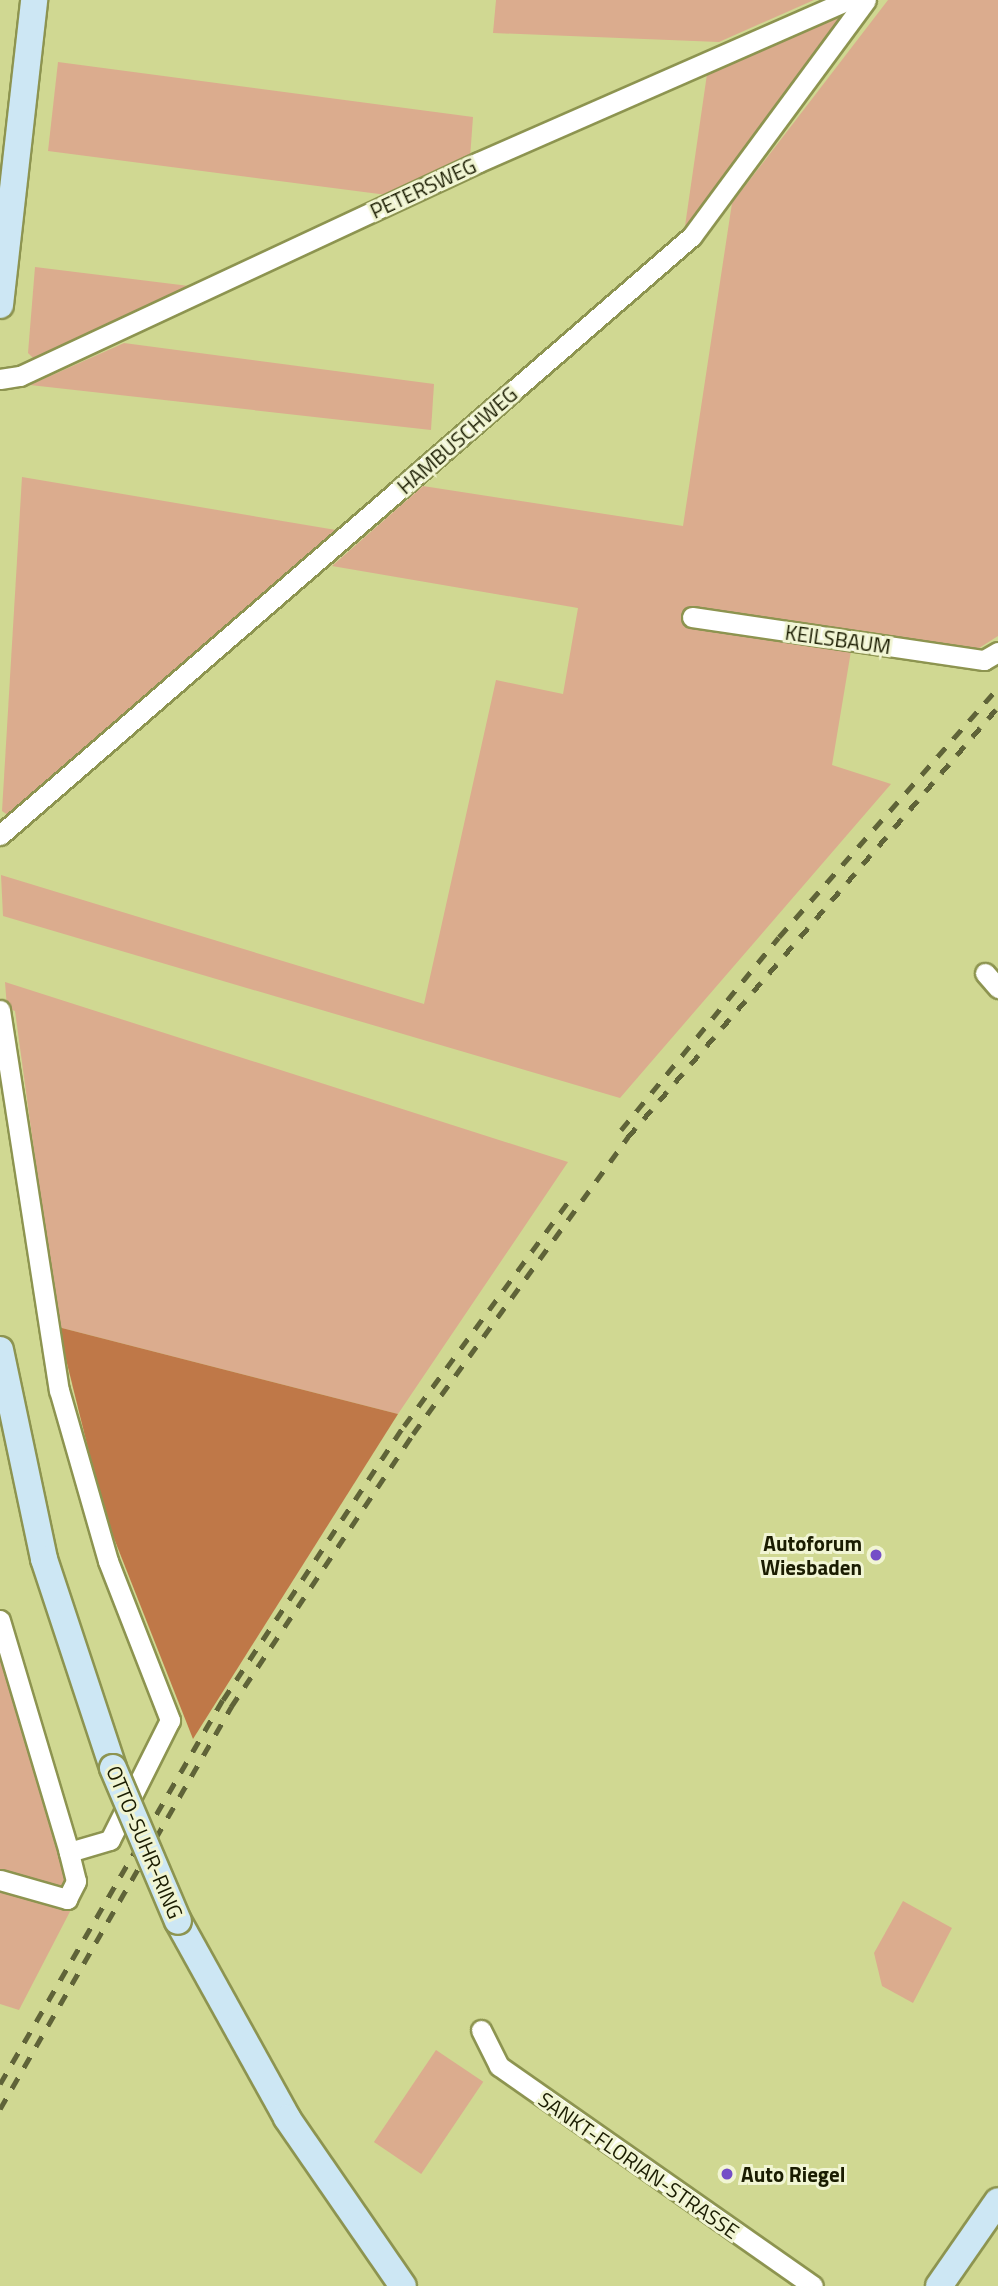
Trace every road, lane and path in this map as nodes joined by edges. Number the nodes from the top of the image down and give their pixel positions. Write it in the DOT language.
graph roads {
  1 [pos="34,0"];
  2 [pos="848,0"];
  3 [pos="866,0"];
  4 [pos="0,305"];
  5 [pos="0,379"];
  6 [pos="692,617"];
  7 [pos="991,656"];
  8 [pos="0,835"];
  9 [pos="0,1010"];
  10 [pos="0,1350"];
  11 [pos="0,1620"];
  12 [pos="69,1852"];
  13 [pos="0,1880"];
  14 [pos="481,2030"];
  15 [pos="998,2201"];
  16 [pos="403,2286"];
  17 [pos="813,2286"];
  18 [pos="939,2286"];
  1 -- 4 [label="street"];
  2 -- 5 [label="street, PETERSWEG"];
  3 -- 8 [label="street, HAMBUSCHWEG"];
  6 -- 7 [label="street, KEILSBAUM"];
  9 -- 12 [label="street"];
  10 -- 16 [label="street, OTTO-SUHR-RING, bridge"];
  11 -- 12 [label="street"];
  12 -- 13 [label="street"];
  14 -- 17 [label="street, SANKT-FLORIAN-STRASSE"];
  15 -- 18 [label="street"];
}
